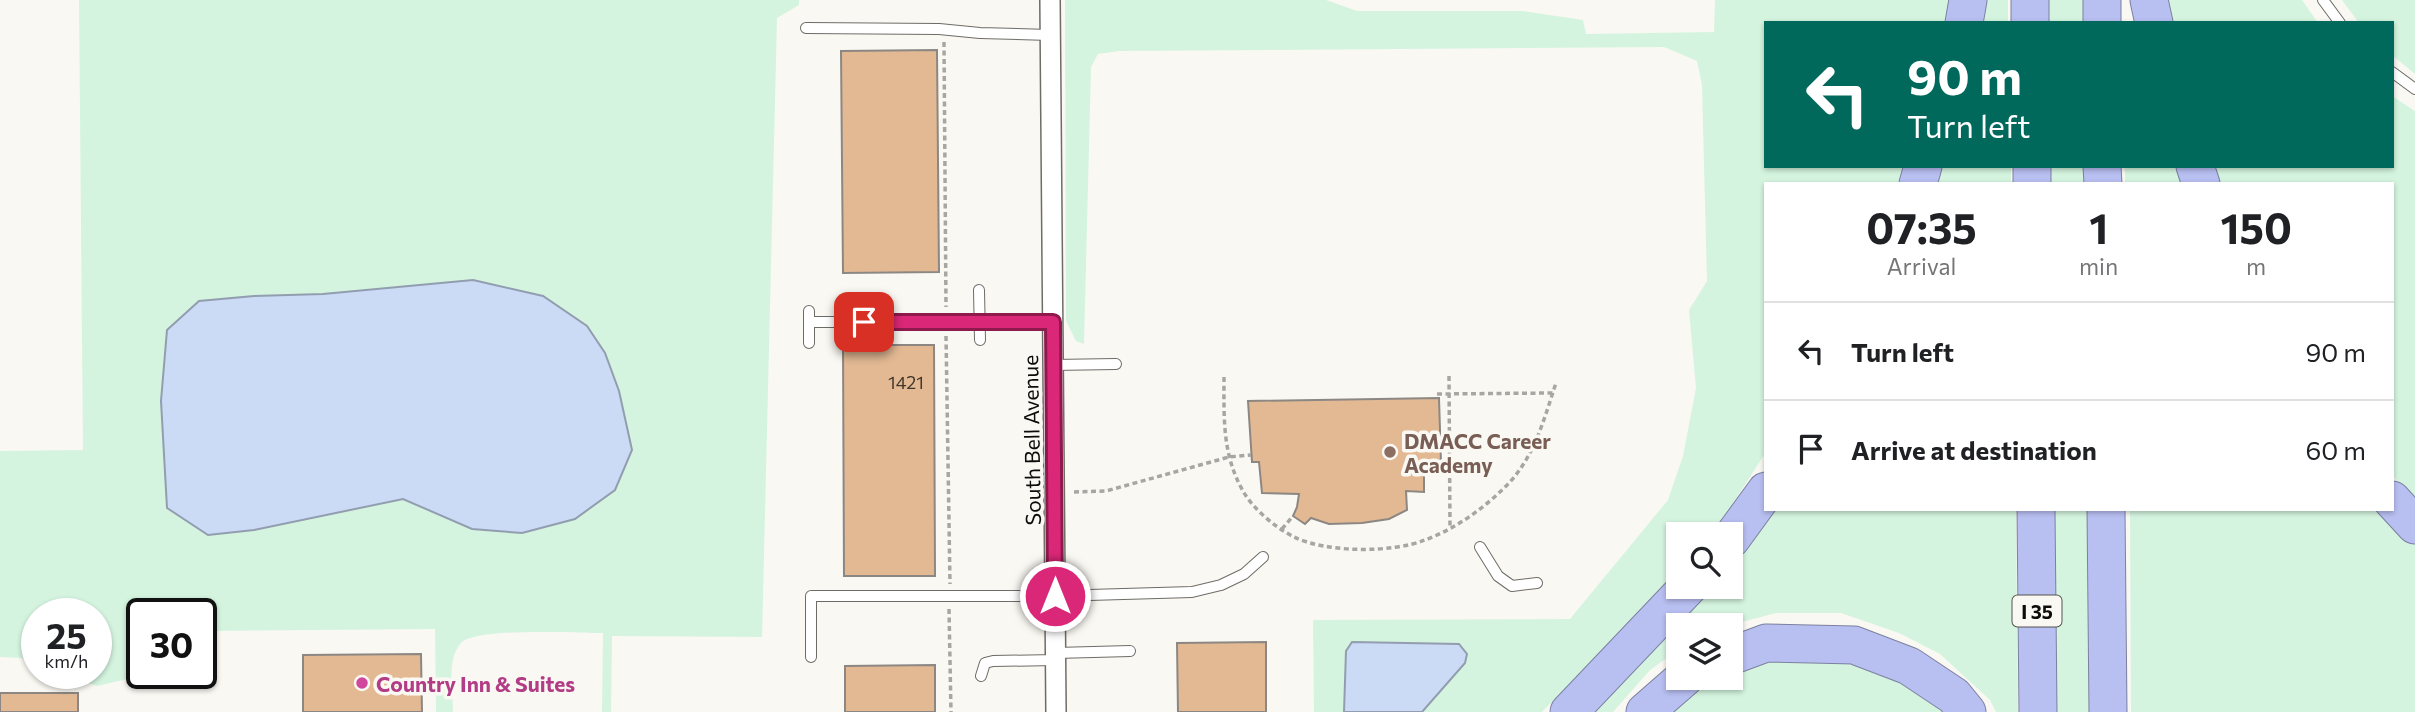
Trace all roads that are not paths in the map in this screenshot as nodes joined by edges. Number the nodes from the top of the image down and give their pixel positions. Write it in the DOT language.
graph roads {
  1 [pos="1050,0"];
  2 [pos="1968,0"];
  3 [pos="2030,0"];
  4 [pos="2102,0"];
  5 [pos="2149,0"];
  6 [pos="2323,0"];
  7 [pos="1964,21"];
  8 [pos="2030,21"];
  9 [pos="2102,21"];
  10 [pos="2154,21"];
  11 [pos="2339,21"];
  12 [pos="806,28"];
  13 [pos="1050,35"];
  14 [pos="2394,73"];
  15 [pos="2415,89"];
  16 [pos="979,290"];
  17 [pos="809,311"];
  18 [pos="809,322"];
  19 [pos="980,322"];
  20 [pos="1053,322"];
  21 [pos="980,340"];
  22 [pos="809,343"];
  23 [pos="1053,365"];
  24 [pos="1116,365"];
  25 [pos="1764,494"];
  26 [pos="2394,502"];
  27 [pos="2036,511"];
  28 [pos="2106,511"];
  29 [pos="1743,523"];
  30 [pos="2415,525"];
  31 [pos="1480,547"];
  32 [pos="1263,558"];
  33 [pos="1536,583"];
  34 [pos="1055,596"];
  35 [pos="1677,599"];
  36 [pos="1130,652"];
  37 [pos="1743,652"];
  38 [pos="811,657"];
  39 [pos="1056,657"];
  40 [pos="981,676"];
  41 [pos="1670,690"];
  42 [pos="1056,712"];
  43 [pos="1569,712"];
  44 [pos="1645,712"];
  45 [pos="1967,712"];
  46 [pos="2038,712"];
  47 [pos="2108,712"];
  1 -- 13 [label="street, South Bell Avenue"];
  2 -- 7 [label="highway"];
  3 -- 8 [label="highway"];
  4 -- 9 [label="highway"];
  5 -- 10 [label="highway"];
  6 -- 11 [label="lane"];
  12 -- 13 [label="lane"];
  13 -- 20 [label="street, South Bell Avenue"];
  14 -- 15 [label="lane"];
  16 -- 19 [label="lane"];
  17 -- 18 [label="lane"];
  18 -- 19 [label="lane"];
  18 -- 22 [label="lane"];
  19 -- 20 [label="lane"];
  19 -- 21 [label="lane"];
  20 -- 23 [label="street, South Bell Avenue"];
  23 -- 24 [label="lane"];
  23 -- 34 [label="street, South Bell Avenue"];
  25 -- 29 [label="highway"];
  26 -- 30 [label="highway"];
  27 -- 46 [label="highway, I 35"];
  28 -- 47 [label="highway"];
  31 -- 33 [label="lane"];
  32 -- 34 [label="lane"];
  34 -- 38 [label="lane"];
  34 -- 39 [label="street, South Bell Avenue"];
  35 -- 43 [label="highway"];
  36 -- 39 [label="lane"];
  37 -- 45 [label="highway"];
  39 -- 40 [label="lane"];
  39 -- 42 [label="street, South Bell Avenue"];
  41 -- 44 [label="highway"];
}
